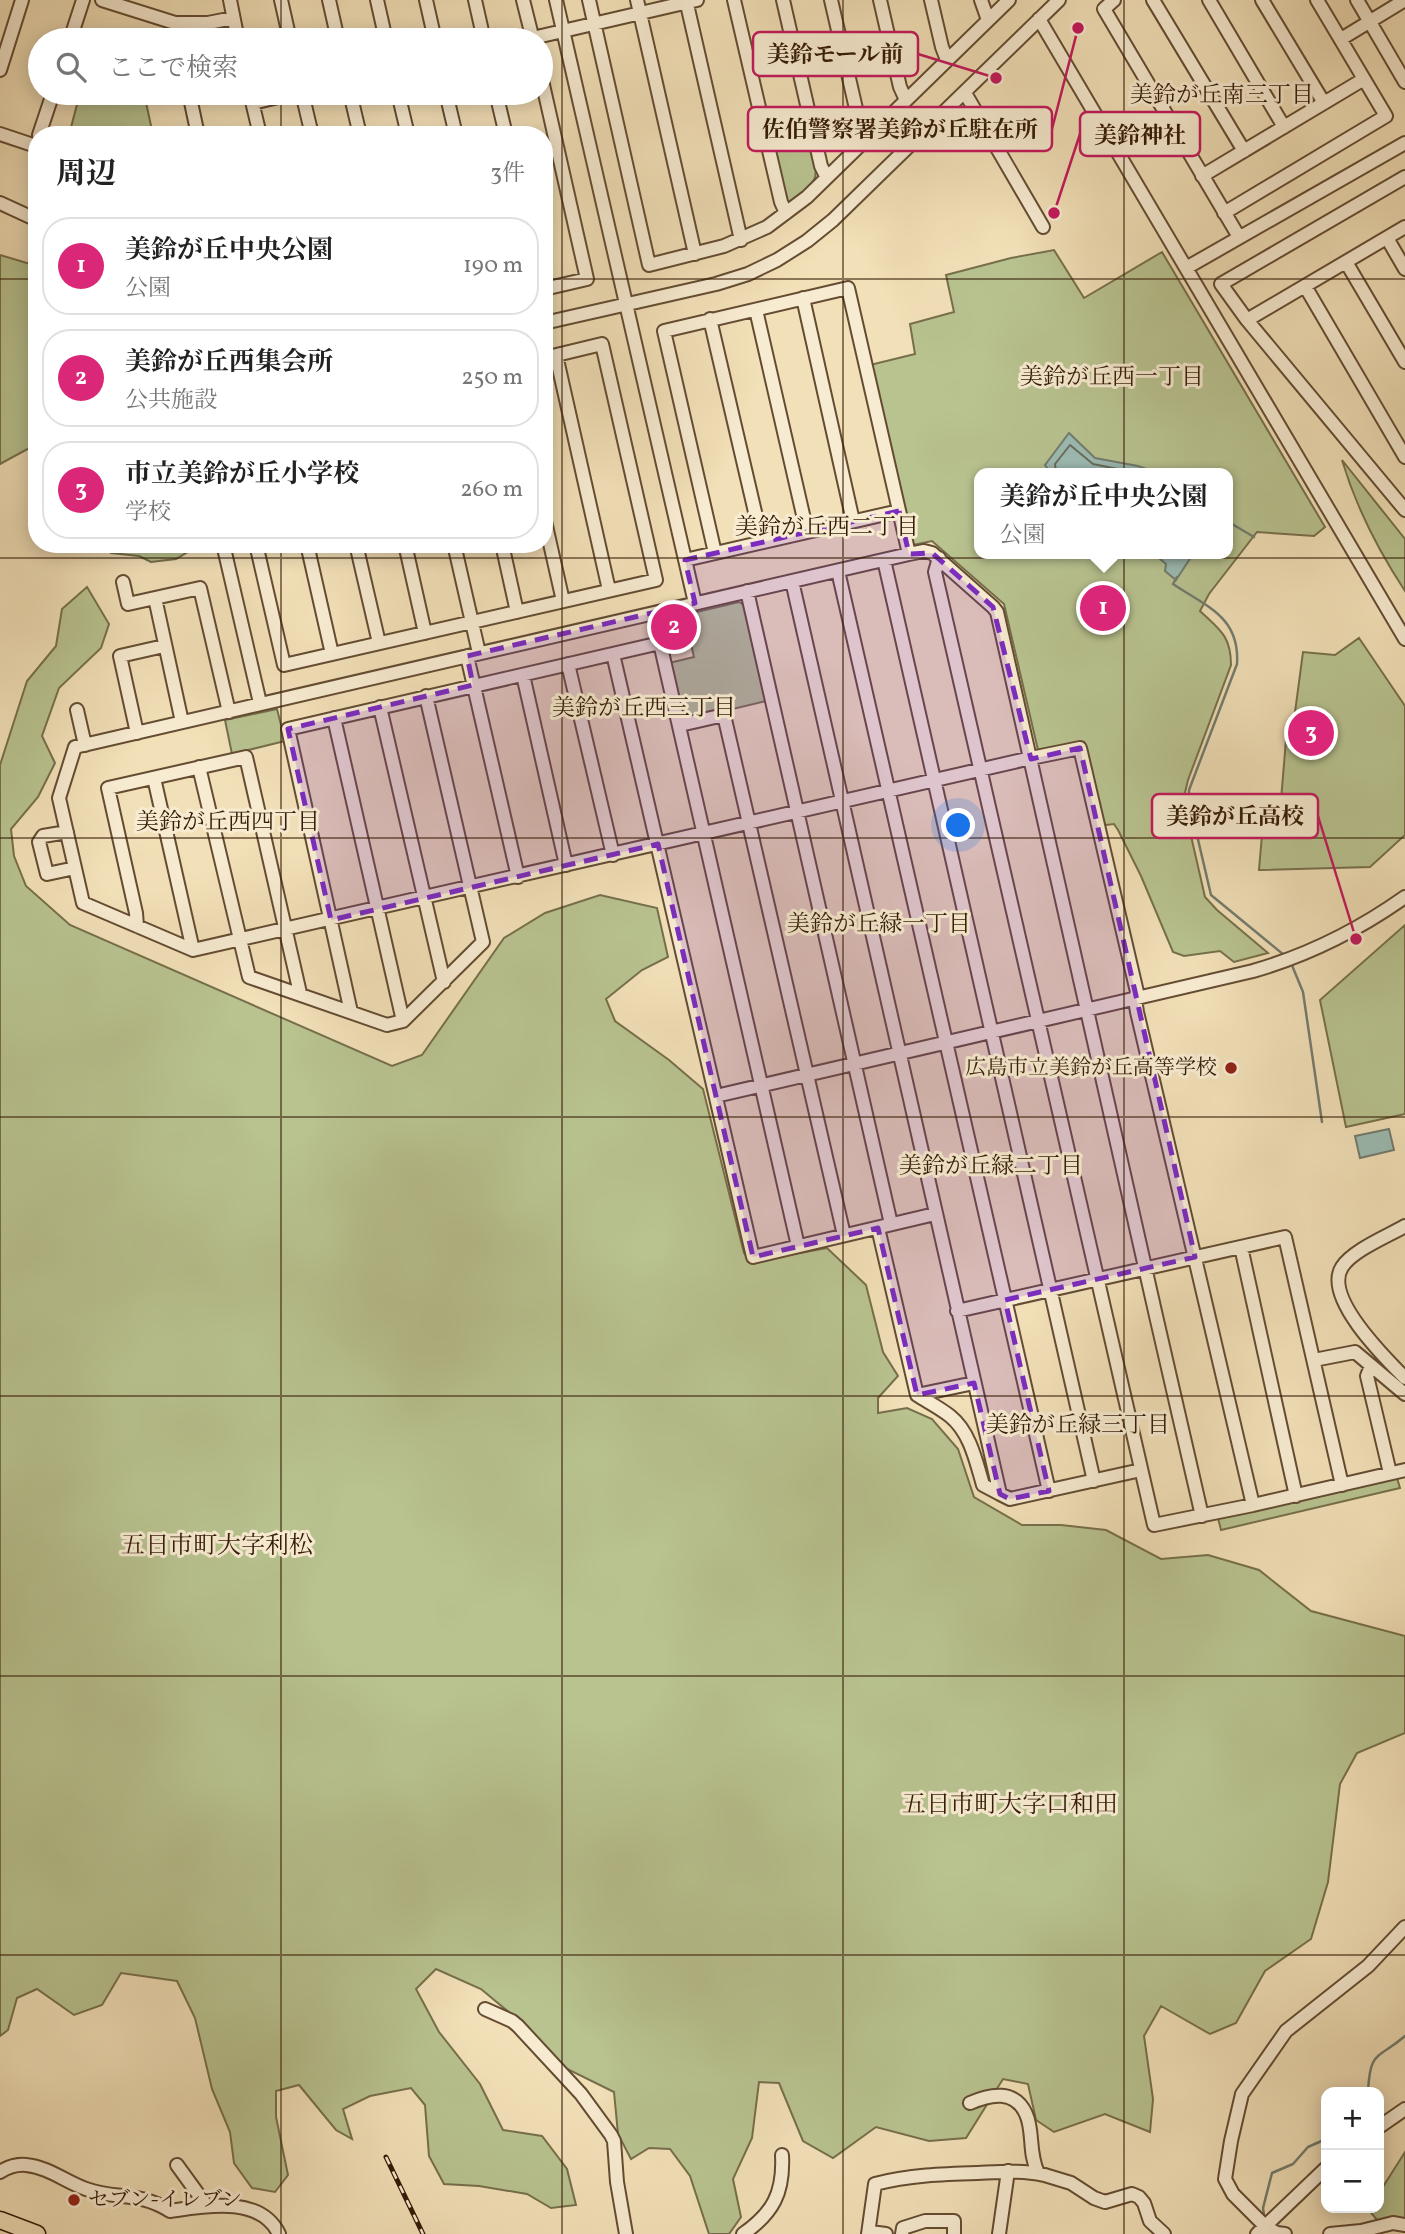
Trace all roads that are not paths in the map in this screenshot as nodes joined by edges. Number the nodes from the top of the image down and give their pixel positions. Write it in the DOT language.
graph roads {
  1 [pos="22,0"];
  2 [pos="83,0"];
  3 [pos="103,0"];
  4 [pos="230,0"];
  5 [pos="281,0"];
  6 [pos="329,0"];
  7 [pos="377,0"];
  8 [pos="426,0"];
  9 [pos="475,0"];
  10 [pos="523,0"];
  11 [pos="556,0"];
  12 [pos="589,0"];
  13 [pos="734,0"];
  14 [pos="783,0"];
  15 [pos="831,0"];
  16 [pos="880,0"];
  17 [pos="931,0"];
  18 [pos="981,0"];
  19 [pos="1009,0"];
  20 [pos="1059,0"];
  21 [pos="1114,0"];
  22 [pos="1153,0"];
  23 [pos="1209,0"];
  24 [pos="1262,0"];
  25 [pos="1317,0"];
  26 [pos="1357,0"];
  27 [pos="690,1"];
  28 [pos="1399,2"];
  29 [pos="639,6"];
  30 [pos="233,18"];
  31 [pos="1405,18"];
  32 [pos="1039,19"];
  33 [pos="988,20"];
  34 [pos="1370,21"];
  35 [pos="175,23"];
  36 [pos="594,24"];
  37 [pos="74,28"];
  38 [pos="176,28"];
  39 [pos="235,28"];
  40 [pos="287,28"];
  41 [pos="335,28"];
  42 [pos="383,28"];
  43 [pos="432,28"];
  44 [pos="481,28"];
  45 [pos="528,28"];
  46 [pos="563,31"];
  47 [pos="553,34"];
  48 [pos="1341,39"];
  49 [pos="947,60"];
  50 [pos="0,70"];
  51 [pos="1364,79"];
  52 [pos="1405,82"];
  53 [pos="965,93"];
  54 [pos="906,100"];
  55 [pos="1324,103"];
  56 [pos="49,105"];
  57 [pos="192,105"];
  58 [pos="253,105"];
  59 [pos="305,105"];
  60 [pos="353,105"];
  61 [pos="401,105"];
  62 [pos="449,105"];
  63 [pos="499,105"];
  64 [pos="548,105"];
  65 [pos="42,126"];
  66 [pos="196,126"];
  67 [pos="258,126"];
  68 [pos="310,126"];
  69 [pos="358,126"];
  70 [pos="406,126"];
  71 [pos="454,126"];
  72 [pos="504,126"];
  73 [pos="552,126"];
  74 [pos="1284,127"];
  75 [pos="553,129"];
  76 [pos="0,134"];
  77 [pos="867,138"];
  78 [pos="28,143"];
  79 [pos="1405,143"];
  80 [pos="1244,151"];
  81 [pos="826,176"];
  82 [pos="1202,176"];
  83 [pos="1405,177"];
  84 [pos="0,203"];
  85 [pos="786,213"];
  86 [pos="1224,213"];
  87 [pos="28,216"];
  88 [pos="1043,227"];
  89 [pos="1405,228"];
  90 [pos="1239,237"];
  91 [pos="1387,238"];
  92 [pos="741,240"];
  93 [pos="695,254"];
  94 [pos="1346,262"];
  95 [pos="1186,268"];
  96 [pos="1405,269"];
  97 [pos="1305,286"];
  98 [pos="553,287"];
  99 [pos="803,298"];
  100 [pos="625,305"];
  101 [pos="756,310"];
  102 [pos="710,320"];
  103 [pos="1247,320"];
  104 [pos="553,321"];
  105 [pos="553,355"];
  106 [pos="1405,362"];
  107 [pos="553,368"];
  108 [pos="1405,457"];
  109 [pos="1405,510"];
  110 [pos="899,511"];
  111 [pos="853,521"];
  112 [pos="807,532"];
  113 [pos="762,542"];
  114 [pos="715,552"];
  115 [pos="225,553"];
  116 [pos="258,553"];
  117 [pos="309,553"];
  118 [pos="358,553"];
  119 [pos="407,553"];
  120 [pos="456,553"];
  121 [pos="504,553"];
  122 [pos="553,553"];
  123 [pos="909,554"];
  124 [pos="939,558"];
  125 [pos="685,560"];
  126 [pos="884,560"];
  127 [pos="838,570"];
  128 [pos="792,581"];
  129 [pos="123,582"];
  130 [pos="609,590"];
  131 [pos="747,591"];
  132 [pos="155,598"];
  133 [pos="564,601"];
  134 [pos="695,603"];
  135 [pos="517,612"];
  136 [pos="471,622"];
  137 [pos="425,633"];
  138 [pos="1405,639"];
  139 [pos="379,643"];
  140 [pos="164,646"];
  141 [pos="332,654"];
  142 [pos="473,654"];
  143 [pos="613,654"];
  144 [pos="568,664"];
  145 [pos="523,674"];
  146 [pos="473,685"];
  147 [pos="426,696"];
  148 [pos="260,703"];
  149 [pos="380,708"];
  150 [pos="76,710"];
  151 [pos="229,712"];
  152 [pos="334,718"];
  153 [pos="182,722"];
  154 [pos="680,725"];
  155 [pos="137,733"];
  156 [pos="85,745"];
  157 [pos="1031,758"];
  158 [pos="199,767"];
  159 [pos="981,771"];
  160 [pos="154,778"];
  161 [pos="934,781"];
  162 [pos="888,792"];
  163 [pos="843,803"];
  164 [pos="798,813"];
  165 [pos="750,823"];
  166 [pos="67,832"];
  167 [pos="704,834"];
  168 [pos="658,844"];
  169 [pos="613,855"];
  170 [pos="566,865"];
  171 [pos="75,868"];
  172 [pos="518,877"];
  173 [pos="470,887"];
  174 [pos="1405,897"];
  175 [pos="424,898"];
  176 [pos="377,909"];
  177 [pos="331,920"];
  178 [pos="137,926"];
  179 [pos="285,930"];
  180 [pos="240,940"];
  181 [pos="194,950"];
  182 [pos="444,982"];
  183 [pos="300,993"];
  184 [pos="1135,999"];
  185 [pos="1087,1010"];
  186 [pos="351,1012"];
  187 [pos="403,1021"];
  188 [pos="1040,1021"];
  189 [pos="993,1032"];
  190 [pos="946,1042"];
  191 [pos="899,1053"];
  192 [pos="854,1063"];
  193 [pos="807,1074"];
  194 [pos="761,1085"];
  195 [pos="716,1096"];
  196 [pos="935,1214"];
  197 [pos="884,1226"];
  198 [pos="1405,1226"];
  199 [pos="844,1235"];
  200 [pos="798,1246"];
  201 [pos="1241,1247"];
  202 [pos="1195,1257"];
  203 [pos="1144,1268"];
  204 [pos="1097,1279"];
  205 [pos="1050,1290"];
  206 [pos="1004,1300"];
  207 [pos="957,1311"];
  208 [pos="1314,1360"];
  209 [pos="1371,1366"];
  210 [pos="1405,1378"];
  211 [pos="974,1383"];
  212 [pos="1405,1394"];
  213 [pos="917,1395"];
  214 [pos="1405,1470"];
  215 [pos="1141,1471"];
  216 [pos="1390,1474"];
  217 [pos="1094,1481"];
  218 [pos="1342,1485"];
  219 [pos="1049,1491"];
  220 [pos="1000,1493"];
  221 [pos="1296,1496"];
  222 [pos="1253,1505"];
  223 [pos="1202,1516"];
  224 [pos="1405,1927"];
  225 [pos="485,2009"];
  226 [pos="970,2103"];
  227 [pos="1405,2109"];
  228 [pos="1384,2124"];
  229 [pos="782,2155"];
  230 [pos="177,2165"];
  231 [pos="1008,2171"];
  232 [pos="0,2172"];
  233 [pos="1321,2173"];
  234 [pos="1044,2175"];
  235 [pos="206,2204"];
  236 [pos="0,2220"];
  237 [pos="1405,2225"];
  238 [pos="1262,2231"];
  239 [pos="869,2233"];
  240 [pos="37,2234"];
  241 [pos="279,2234"];
  242 [pos="626,2234"];
  243 [pos="743,2234"];
  244 [pos="886,2234"];
  245 [pos="902,2234"];
  246 [pos="954,2234"];
  247 [pos="999,2234"];
  248 [pos="1164,2234"];
  249 [pos="1285,2234"];
  250 [pos="1330,2234"];
  1 -- 50 [label="street"];
  2 -- 37 [label="street"];
  3 -- 35 [label="street"];
  4 -- 30 [label="street"];
  5 -- 40 [label="street"];
  6 -- 41 [label="street"];
  7 -- 42 [label="street"];
  8 -- 43 [label="street"];
  9 -- 44 [label="street"];
  10 -- 45 [label="street"];
  11 -- 46 [label="street"];
  12 -- 36 [label="street"];
  13 -- 85 [label="street"];
  14 -- 81 [label="street"];
  15 -- 77 [label="street"];
  16 -- 54 [label="street"];
  17 -- 49 [label="street"];
  18 -- 33 [label="street"];
  19 -- 33 [label="street"];
  20 -- 32 [label="street"];
  21 -- 82 [label="street"];
  22 -- 80 [label="street"];
  23 -- 74 [label="street"];
  24 -- 55 [label="street"];
  25 -- 48 [label="street"];
  26 -- 34 [label="street"];
  27 -- 29 [label="street"];
  27 -- 92 [label="street"];
  28 -- 31 [label="street"];
  28 -- 34 [label="street"];
  29 -- 36 [label="street"];
  29 -- 93 [label="street"];
  30 -- 35 [label="street"];
  30 -- 39 [label="street"];
  32 -- 53 [label="street"];
  32 -- 95 [label="street"];
  33 -- 49 [label="street"];
  34 -- 48 [label="street"];
  34 -- 52 [label="street"];
  35 -- 38 [label="street"];
  36 -- 46 [label="street"];
  36 -- 93 [label="street"];
  46 -- 47 [label="street"];
  46 -- 100 [label="street"];
  48 -- 51 [label="street"];
  49 -- 54 [label="street"];
  51 -- 55 [label="street"];
  51 -- 86 [label="street"];
  53 -- 88 [label="street"];
  53 -- 100 [label="street"];
  54 -- 77 [label="street"];
  55 -- 74 [label="street"];
  56 -- 65 [label="street"];
  57 -- 66 [label="street"];
  58 -- 67 [label="street"];
  59 -- 68 [label="street"];
  60 -- 69 [label="street"];
  61 -- 70 [label="street"];
  62 -- 71 [label="street"];
  63 -- 72 [label="street"];
  64 -- 73 [label="street"];
  74 -- 80 [label="street"];
  75 -- 98 [label="street"];
  76 -- 78 [label="street"];
  77 -- 81 [label="street"];
  79 -- 90 [label="street"];
  80 -- 82 [label="street"];
  81 -- 85 [label="street"];
  82 -- 86 [label="street"];
  83 -- 103 [label="street"];
  84 -- 87 [label="street"];
  85 -- 92 [label="street"];
  86 -- 90 [label="street"];
  89 -- 91 [label="street"];
  90 -- 95 [label="street"];
  91 -- 94 [label="street"];
  91 -- 96 [label="street"];
  92 -- 93 [label="street"];
  94 -- 97 [label="street"];
  94 -- 106 [label="street"];
  95 -- 138 [label="street"];
  97 -- 103 [label="street"];
  97 -- 108 [label="street"];
  99 -- 101 [label="street"];
  99 -- 110 [label="street"];
  99 -- 111 [label="street"];
  100 -- 104 [label="street"];
  100 -- 125 [label="street"];
  101 -- 102 [label="street"];
  101 -- 112 [label="street"];
  102 -- 113 [label="street"];
  102 -- 114 [label="street"];
  103 -- 109 [label="street"];
  105 -- 130 [label="street"];
  107 -- 130 [label="street"];
  110 -- 111 [label="street"];
  110 -- 123 [label="street"];
  111 -- 112 [label="street"];
  112 -- 113 [label="street"];
  113 -- 114 [label="street"];
  114 -- 125 [label="street"];
  115 -- 148 [label="street"];
  116 -- 141 [label="street"];
  117 -- 141 [label="street"];
  118 -- 139 [label="street"];
  119 -- 137 [label="street"];
  120 -- 136 [label="street"];
  121 -- 135 [label="street"];
  122 -- 133 [label="street"];
  123 -- 124 [label="street"];
  123 -- 126 [label="street"];
  124 -- 157 [label="street"];
  124 -- 159 [label="street"];
  125 -- 134 [label="street"];
  126 -- 127 [label="street"];
  126 -- 161 [label="street"];
  127 -- 128 [label="street"];
  127 -- 162 [label="street"];
  128 -- 131 [label="street"];
  128 -- 163 [label="street"];
  129 -- 132 [label="street"];
  130 -- 133 [label="street"];
  131 -- 134 [label="street"];
  131 -- 164 [label="street"];
  132 -- 140 [label="street"];
  132 -- 151 [label="street"];
  133 -- 135 [label="street"];
  134 -- 142 [label="street"];
  135 -- 136 [label="street"];
  136 -- 137 [label="street"];
  136 -- 142 [label="street"];
  137 -- 139 [label="street"];
  139 -- 141 [label="street"];
  140 -- 153 [label="street"];
  140 -- 155 [label="street"];
  142 -- 146 [label="street"];
  142 -- 148 [label="street"];
  143 -- 144 [label="street"];
  143 -- 154 [label="street"];
  143 -- 168 [label="street"];
  144 -- 145 [label="street"];
  144 -- 169 [label="street"];
  145 -- 146 [label="street"];
  145 -- 170 [label="street"];
  146 -- 147 [label="street"];
  146 -- 172 [label="street"];
  147 -- 149 [label="street"];
  147 -- 173 [label="street"];
  148 -- 151 [label="street"];
  149 -- 152 [label="street"];
  149 -- 175 [label="street"];
  150 -- 156 [label="street"];
  151 -- 153 [label="street"];
  152 -- 176 [label="street"];
  152 -- 177 [label="street"];
  153 -- 155 [label="street"];
  154 -- 165 [label="street"];
  154 -- 167 [label="street"];
  155 -- 156 [label="street"];
  156 -- 166 [label="street"];
  157 -- 159 [label="street"];
  157 -- 184 [label="street"];
  157 -- 185 [label="street"];
  158 -- 160 [label="street"];
  158 -- 179 [label="street"];
  158 -- 180 [label="street"];
  159 -- 161 [label="street"];
  159 -- 188 [label="street"];
  160 -- 178 [label="street"];
  160 -- 181 [label="street"];
  161 -- 162 [label="street"];
  161 -- 189 [label="street"];
  162 -- 163 [label="street"];
  162 -- 190 [label="street"];
  163 -- 164 [label="street"];
  163 -- 191 [label="street"];
  164 -- 165 [label="street"];
  164 -- 192 [label="street"];
  165 -- 167 [label="street"];
  165 -- 193 [label="street"];
  166 -- 171 [label="street"];
  166 -- 171 [label="street"];
  167 -- 168 [label="street"];
  167 -- 194 [label="street"];
  168 -- 169 [label="street"];
  168 -- 195 [label="street"];
  169 -- 170 [label="street"];
  170 -- 172 [label="street"];
  171 -- 178 [label="street"];
  172 -- 173 [label="street"];
  173 -- 175 [label="street"];
  173 -- 182 [label="street"];
  174 -- 184 [label="street"];
  175 -- 176 [label="street"];
  175 -- 182 [label="street"];
  176 -- 177 [label="street"];
  176 -- 187 [label="street"];
  177 -- 179 [label="street"];
  177 -- 186 [label="street"];
  178 -- 181 [label="street"];
  179 -- 180 [label="street"];
  179 -- 183 [label="street"];
  180 -- 181 [label="street"];
  180 -- 183 [label="street"];
  182 -- 187 [label="street"];
  183 -- 186 [label="street"];
  184 -- 185 [label="street"];
  184 -- 202 [label="street"];
  185 -- 188 [label="street"];
  185 -- 203 [label="street"];
  186 -- 187 [label="street"];
  188 -- 189 [label="street"];
  188 -- 204 [label="street"];
  189 -- 190 [label="street"];
  189 -- 205 [label="street"];
  190 -- 191 [label="street"];
  190 -- 206 [label="street"];
  191 -- 192 [label="street"];
  191 -- 196 [label="street"];
  192 -- 193 [label="street"];
  192 -- 197 [label="street"];
  193 -- 194 [label="street"];
  193 -- 199 [label="street"];
  194 -- 195 [label="street"];
  194 -- 200 [label="street"];
  195 -- 200 [label="street"];
  196 -- 197 [label="street"];
  196 -- 207 [label="street"];
  197 -- 199 [label="street"];
  197 -- 213 [label="street"];
  198 -- 210 [label="street"];
  199 -- 200 [label="street"];
  201 -- 202 [label="street"];
  201 -- 208 [label="street"];
  201 -- 221 [label="street"];
  202 -- 203 [label="street"];
  202 -- 222 [label="street"];
  203 -- 204 [label="street"];
  203 -- 223 [label="street"];
  204 -- 205 [label="street"];
  204 -- 215 [label="street"];
  205 -- 206 [label="street"];
  205 -- 217 [label="street"];
  206 -- 207 [label="street"];
  206 -- 219 [label="street"];
  207 -- 211 [label="street"];
  208 -- 209 [label="street"];
  208 -- 218 [label="street"];
  209 -- 212 [label="street"];
  209 -- 216 [label="street"];
  211 -- 213 [label="street"];
  211 -- 220 [label="street"];
  213 -- 220 [label="street"];
  214 -- 216 [label="street"];
  215 -- 217 [label="street"];
  215 -- 223 [label="street"];
  216 -- 218 [label="street"];
  217 -- 219 [label="street"];
  218 -- 221 [label="street"];
  219 -- 220 [label="street"];
  221 -- 222 [label="street"];
  222 -- 223 [label="street"];
  224 -- 238 [label="street"];
  225 -- 242 [label="street"];
  226 -- 234 [label="street"];
  227 -- 228 [label="street"];
  229 -- 243 [label="street"];
  230 -- 235 [label="street"];
  231 -- 234 [label="street"];
  231 -- 239 [label="street"];
  231 -- 247 [label="street"];
  232 -- 235 [label="street"];
  233 -- 238 [label="street"];
  234 -- 248 [label="street"];
  235 -- 241 [label="street"];
  236 -- 240 [label="main road"];
  237 -- 250 [label="street"];
  238 -- 249 [label="street"];
  239 -- 244 [label="street"];
  245 -- 246 [label="street"];
}
